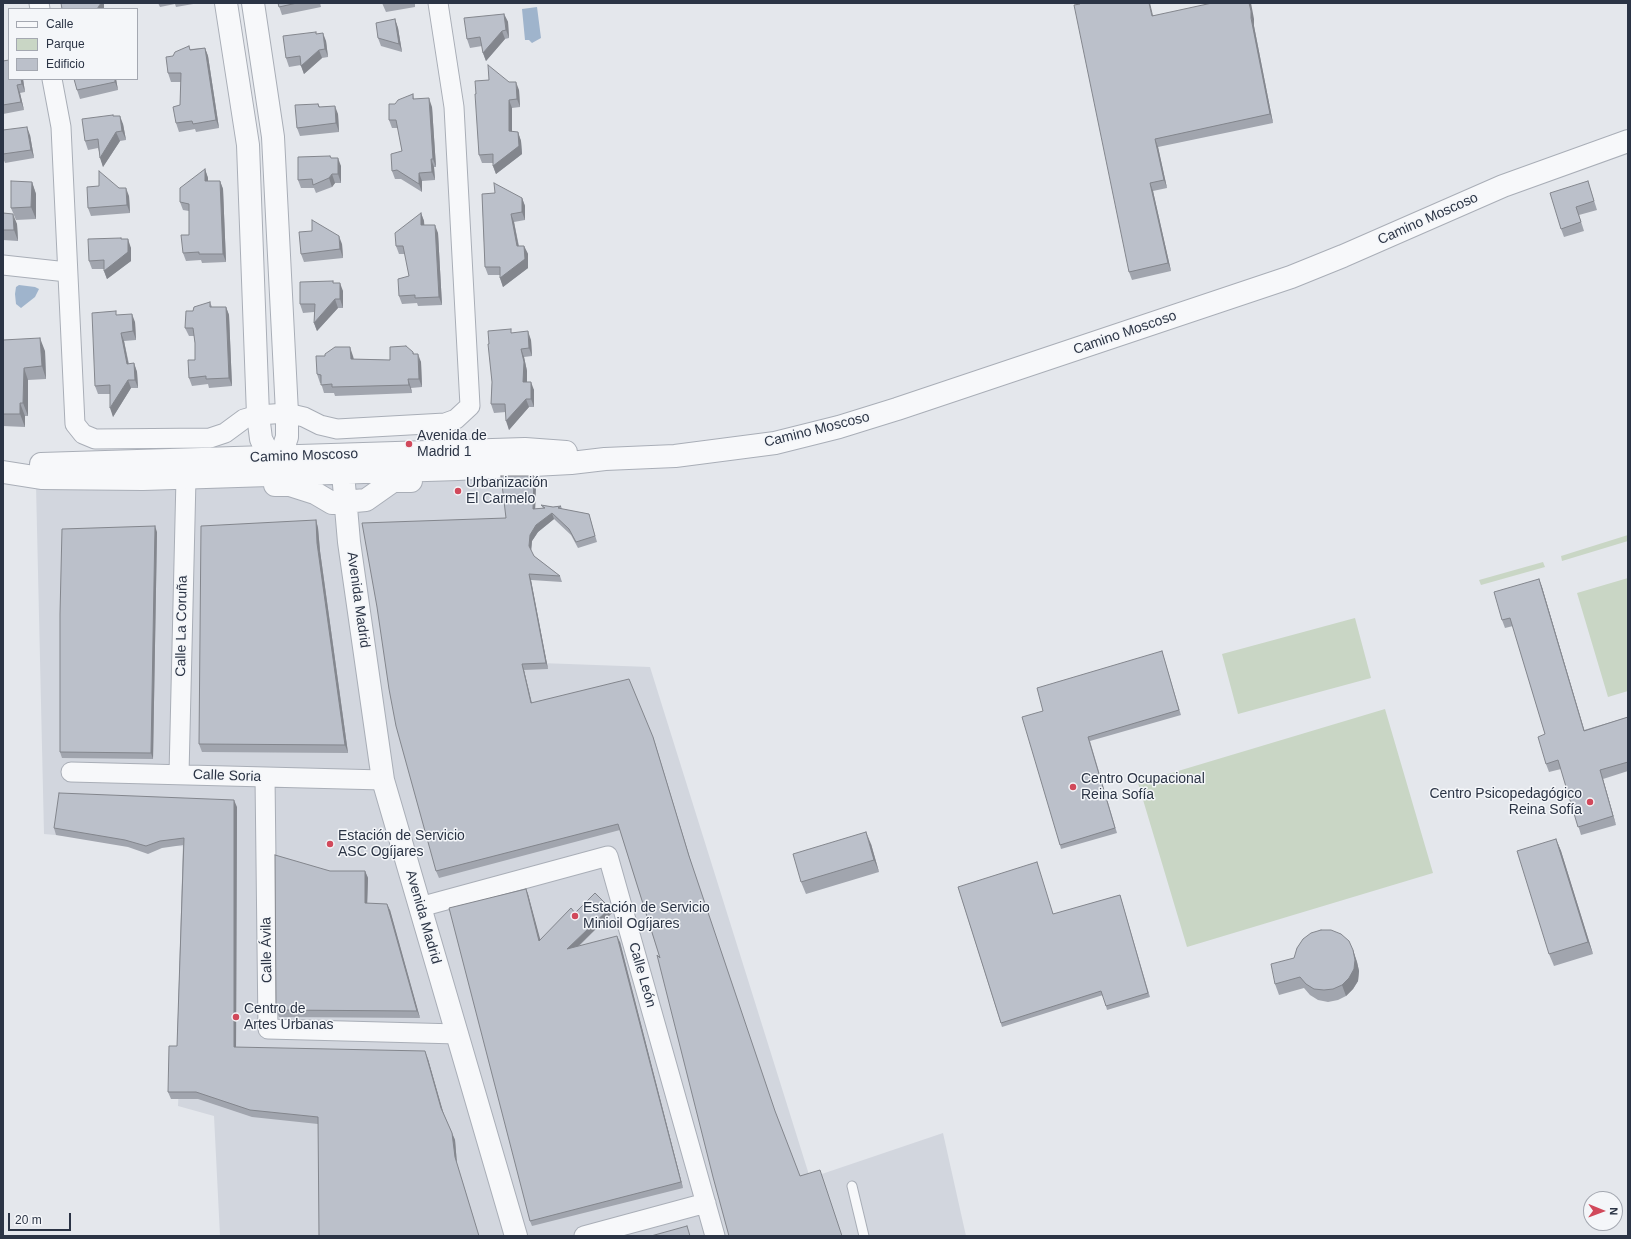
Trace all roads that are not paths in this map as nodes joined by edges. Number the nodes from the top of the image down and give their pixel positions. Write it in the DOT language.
graph roads {
  1 [pos="226,3"];
  2 [pos="253,3"];
  3 [pos="438,3"];
  4 [pos="52,80"];
  5 [pos="1628,141"];
  6 [pos="3,264"];
  7 [pos="67,272"];
  8 [pos="287,413"];
  9 [pos="258,415"];
  10 [pos="440,452"];
  11 [pos="274,458"];
  12 [pos="605,459"];
  13 [pos="304,466"];
  14 [pos="458,469"];
  15 [pos="3,471"];
  16 [pos="343,473"];
  17 [pos="186,478"];
  18 [pos="143,479"];
  19 [pos="345,502"];
  20 [pos="71,772"];
  21 [pos="179,774"];
  22 [pos="265,777"];
  23 [pos="383,780"];
  24 [pos="420,907"];
  25 [pos="458,1034"];
  26 [pos="852,1186"];
  27 [pos="706,1203"];
  28 [pos="516,1236"];
  29 [pos="584,1236"];
  30 [pos="715,1236"];
  31 [pos="864,1236"];
  1 -- 9 [label="street"];
  2 -- 8 [label="street"];
  3 -- 8 [label="street"];
  4 -- 7 [label="street"];
  5 -- 12 [label="street, Camino Moscoso"];
  6 -- 7 [label="street"];
  7 -- 9 [label="street"];
  8 -- 9 [label="street"];
  8 -- 11 [label="street"];
  9 -- 11 [label="street"];
  10 -- 12 [label="street, Camino Moscoso"];
  10 -- 13 [label="street, Camino Moscoso"];
  10 -- 16 [label="street"];
  11 -- 13 [label="street"];
  11 -- 15 [label="street, Camino Moscoso"];
  11 -- 18 [label="street"];
  12 -- 14 [label="street, Camino Moscoso"];
  13 -- 16 [label="street, Camino Moscoso"];
  13 -- 17 [label="street, Camino Moscoso"];
  14 -- 16 [label="street, Camino Moscoso"];
  14 -- 19 [label="street"];
  15 -- 18 [label="street, Camino Moscoso"];
  16 -- 19 [label="street, Avenida Madrid"];
  17 -- 18 [label="street, Camino Moscoso"];
  17 -- 19 [label="street"];
  17 -- 21 [label="street, Calle La Coruña"];
  19 -- 23 [label="street, Avenida Madrid"];
  20 -- 21 [label="street, Calle Soria"];
  21 -- 22 [label="street, Calle Soria"];
  22 -- 23 [label="street, Calle Soria"];
  22 -- 25 [label="street, Calle Ávila"];
  23 -- 24 [label="street, Avenida Madrid"];
  24 -- 25 [label="street, Avenida Madrid"];
  24 -- 27 [label="street, Calle León"];
  25 -- 28 [label="street, Avenida Madrid"];
  26 -- 31 [label="lane"];
  27 -- 29 [label="street"];
  27 -- 30 [label="street, Calle León"];
}
